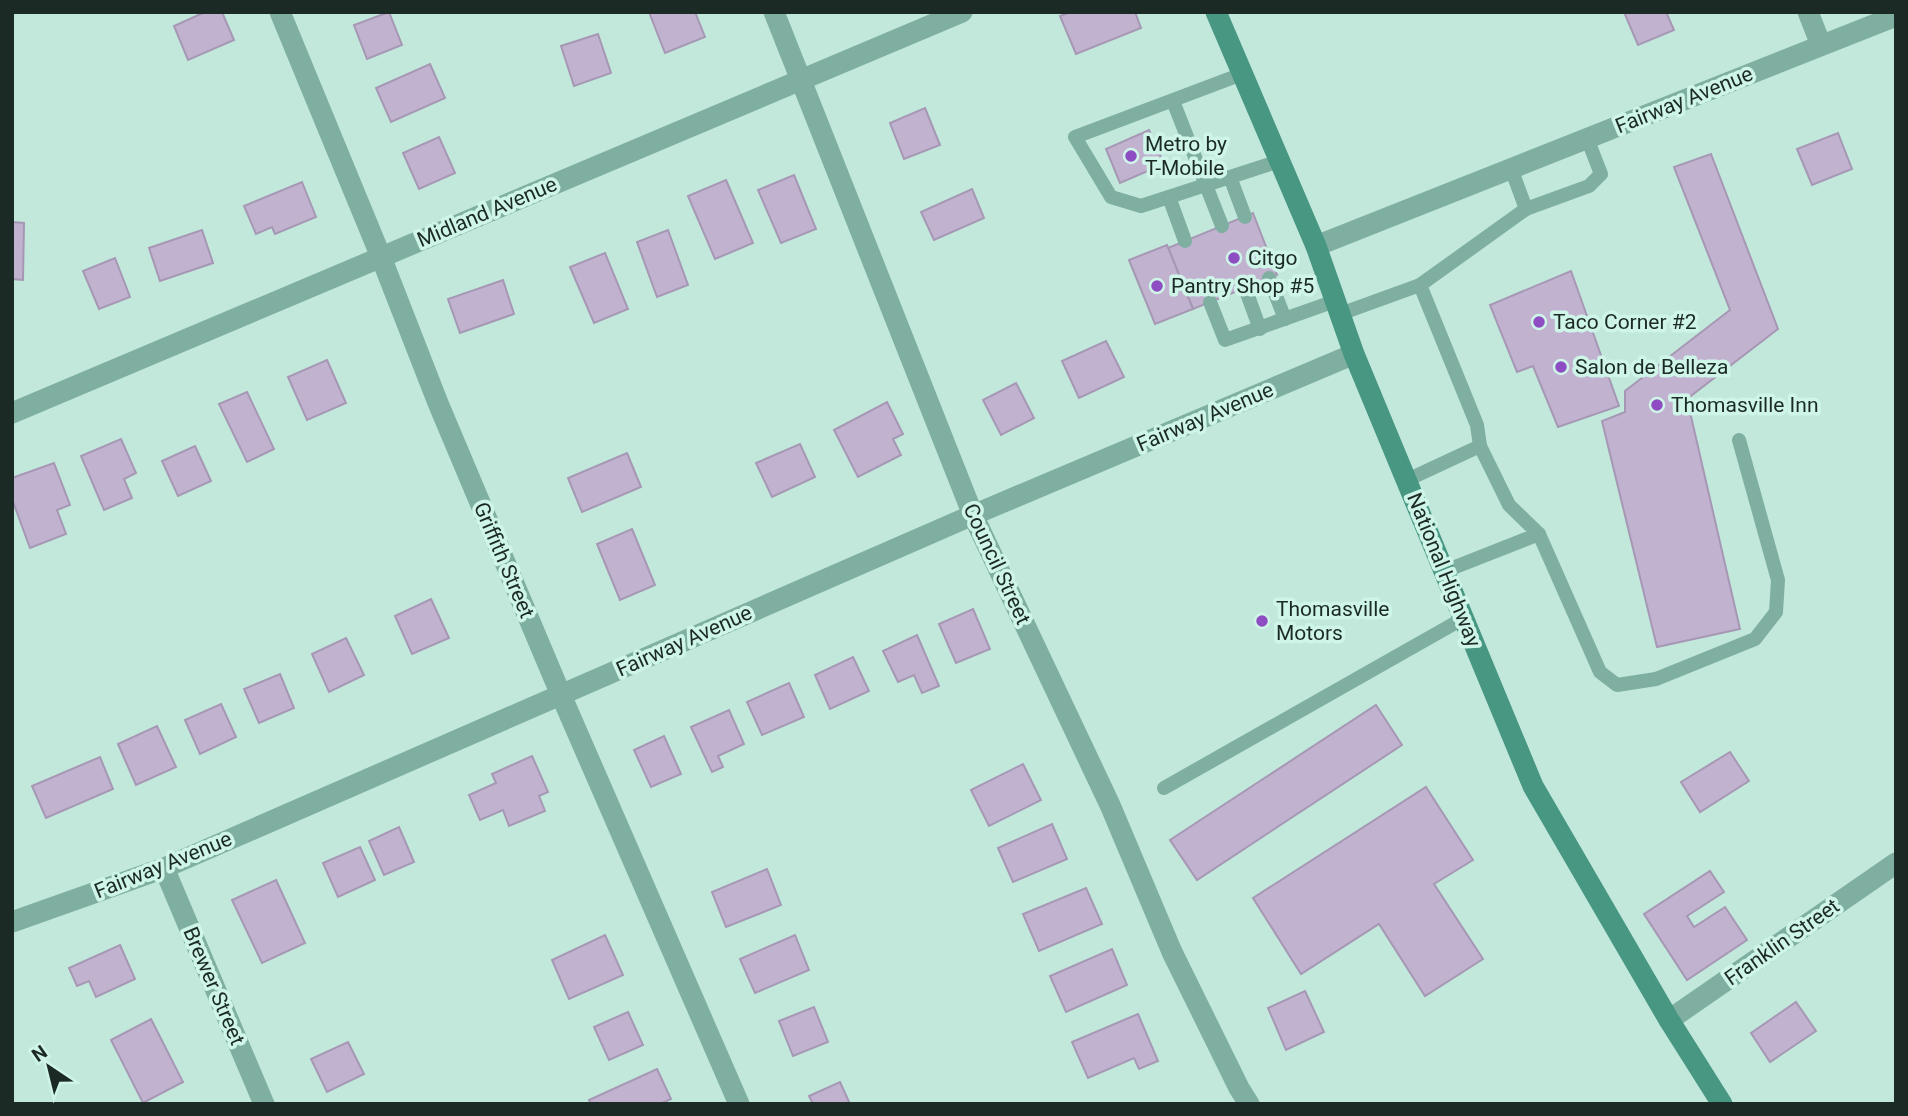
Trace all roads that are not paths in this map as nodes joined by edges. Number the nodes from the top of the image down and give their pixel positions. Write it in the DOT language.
graph roads {
  1 [pos="280,12"];
  2 [pos="774,12"];
  3 [pos="962,12"];
  4 [pos="1216,12"];
  5 [pos="1808,12"];
  6 [pos="1896,16"];
  7 [pos="1821,46"];
  8 [pos="1242,74"];
  9 [pos="802,80"];
  10 [pos="1172,101"];
  11 [pos="1587,138"];
  12 [pos="1279,161"];
  13 [pos="1511,169"];
  14 [pos="1230,177"];
  15 [pos="1207,184"];
  16 [pos="1169,197"];
  17 [pos="1526,209"];
  18 [pos="1245,217"];
  19 [pos="1222,226"];
  20 [pos="1185,241"];
  21 [pos="1316,246"];
  22 [pos="381,257"];
  23 [pos="1269,278"];
  24 [pos="1420,285"];
  25 [pos="1245,288"];
  26 [pos="1210,302"];
  27 [pos="1337,307"];
  28 [pos="1285,319"];
  29 [pos="1260,329"];
  30 [pos="1354,354"];
  31 [pos="12,414"];
  32 [pos="1739,440"];
  33 [pos="1480,446"];
  34 [pos="1407,480"];
  35 [pos="973,515"];
  36 [pos="1539,534"];
  37 [pos="1444,571"];
  38 [pos="1464,618"];
  39 [pos="561,695"];
  40 [pos="1164,788"];
  41 [pos="1896,863"];
  42 [pos="164,868"];
  43 [pos="12,922"];
  44 [pos="1669,1020"];
  45 [pos="264,1104"];
  46 [pos="739,1104"];
  47 [pos="1249,1104"];
  48 [pos="1722,1104"];
  1 -- 22 [label="street, Griffith Street"];
  2 -- 9 [label="street, Council Street"];
  3 -- 9 [label="street, Midland Avenue"];
  4 -- 8 [label="main road, National Highway"];
  5 -- 7 [label="street"];
  6 -- 7 [label="street, Fairway Avenue"];
  7 -- 11 [label="street, Fairway Avenue"];
  8 -- 10 [label="lane"];
  8 -- 12 [label="main road, National Highway"];
  9 -- 22 [label="street, Midland Avenue"];
  9 -- 35 [label="street, Council Street"];
  10 -- 15 [label="lane"];
  10 -- 16 [label="lane"];
  11 -- 13 [label="street, Fairway Avenue"];
  11 -- 17 [label="lane"];
  12 -- 14 [label="lane"];
  12 -- 21 [label="main road, National Highway"];
  13 -- 17 [label="lane"];
  13 -- 21 [label="street, Fairway Avenue"];
  14 -- 15 [label="lane"];
  14 -- 18 [label="lane"];
  15 -- 16 [label="lane"];
  15 -- 19 [label="lane"];
  16 -- 20 [label="lane"];
  17 -- 24 [label="lane"];
  21 -- 27 [label="main road, National Highway"];
  22 -- 31 [label="street, Midland Avenue"];
  22 -- 39 [label="street, Griffith Street"];
  23 -- 28 [label="lane"];
  24 -- 27 [label="lane"];
  24 -- 33 [label="lane"];
  25 -- 29 [label="lane"];
  26 -- 29 [label="lane"];
  27 -- 28 [label="lane"];
  27 -- 30 [label="main road, National Highway"];
  28 -- 29 [label="lane"];
  30 -- 34 [label="main road, National Highway"];
  30 -- 35 [label="street, Fairway Avenue"];
  32 -- 36 [label="lane"];
  33 -- 34 [label="lane"];
  33 -- 36 [label="lane"];
  34 -- 37 [label="main road, National Highway"];
  35 -- 39 [label="street, Fairway Avenue"];
  35 -- 47 [label="street, Council Street"];
  36 -- 37 [label="lane"];
  37 -- 38 [label="main road, National Highway"];
  38 -- 40 [label="lane"];
  38 -- 44 [label="main road, National Highway"];
  39 -- 42 [label="street, Fairway Avenue"];
  39 -- 46 [label="street, Griffith Street"];
  41 -- 44 [label="street, Franklin Street"];
  42 -- 43 [label="street, Fairway Avenue"];
  42 -- 45 [label="street, Brewer Street"];
  44 -- 48 [label="main road, National Highway"];
}
